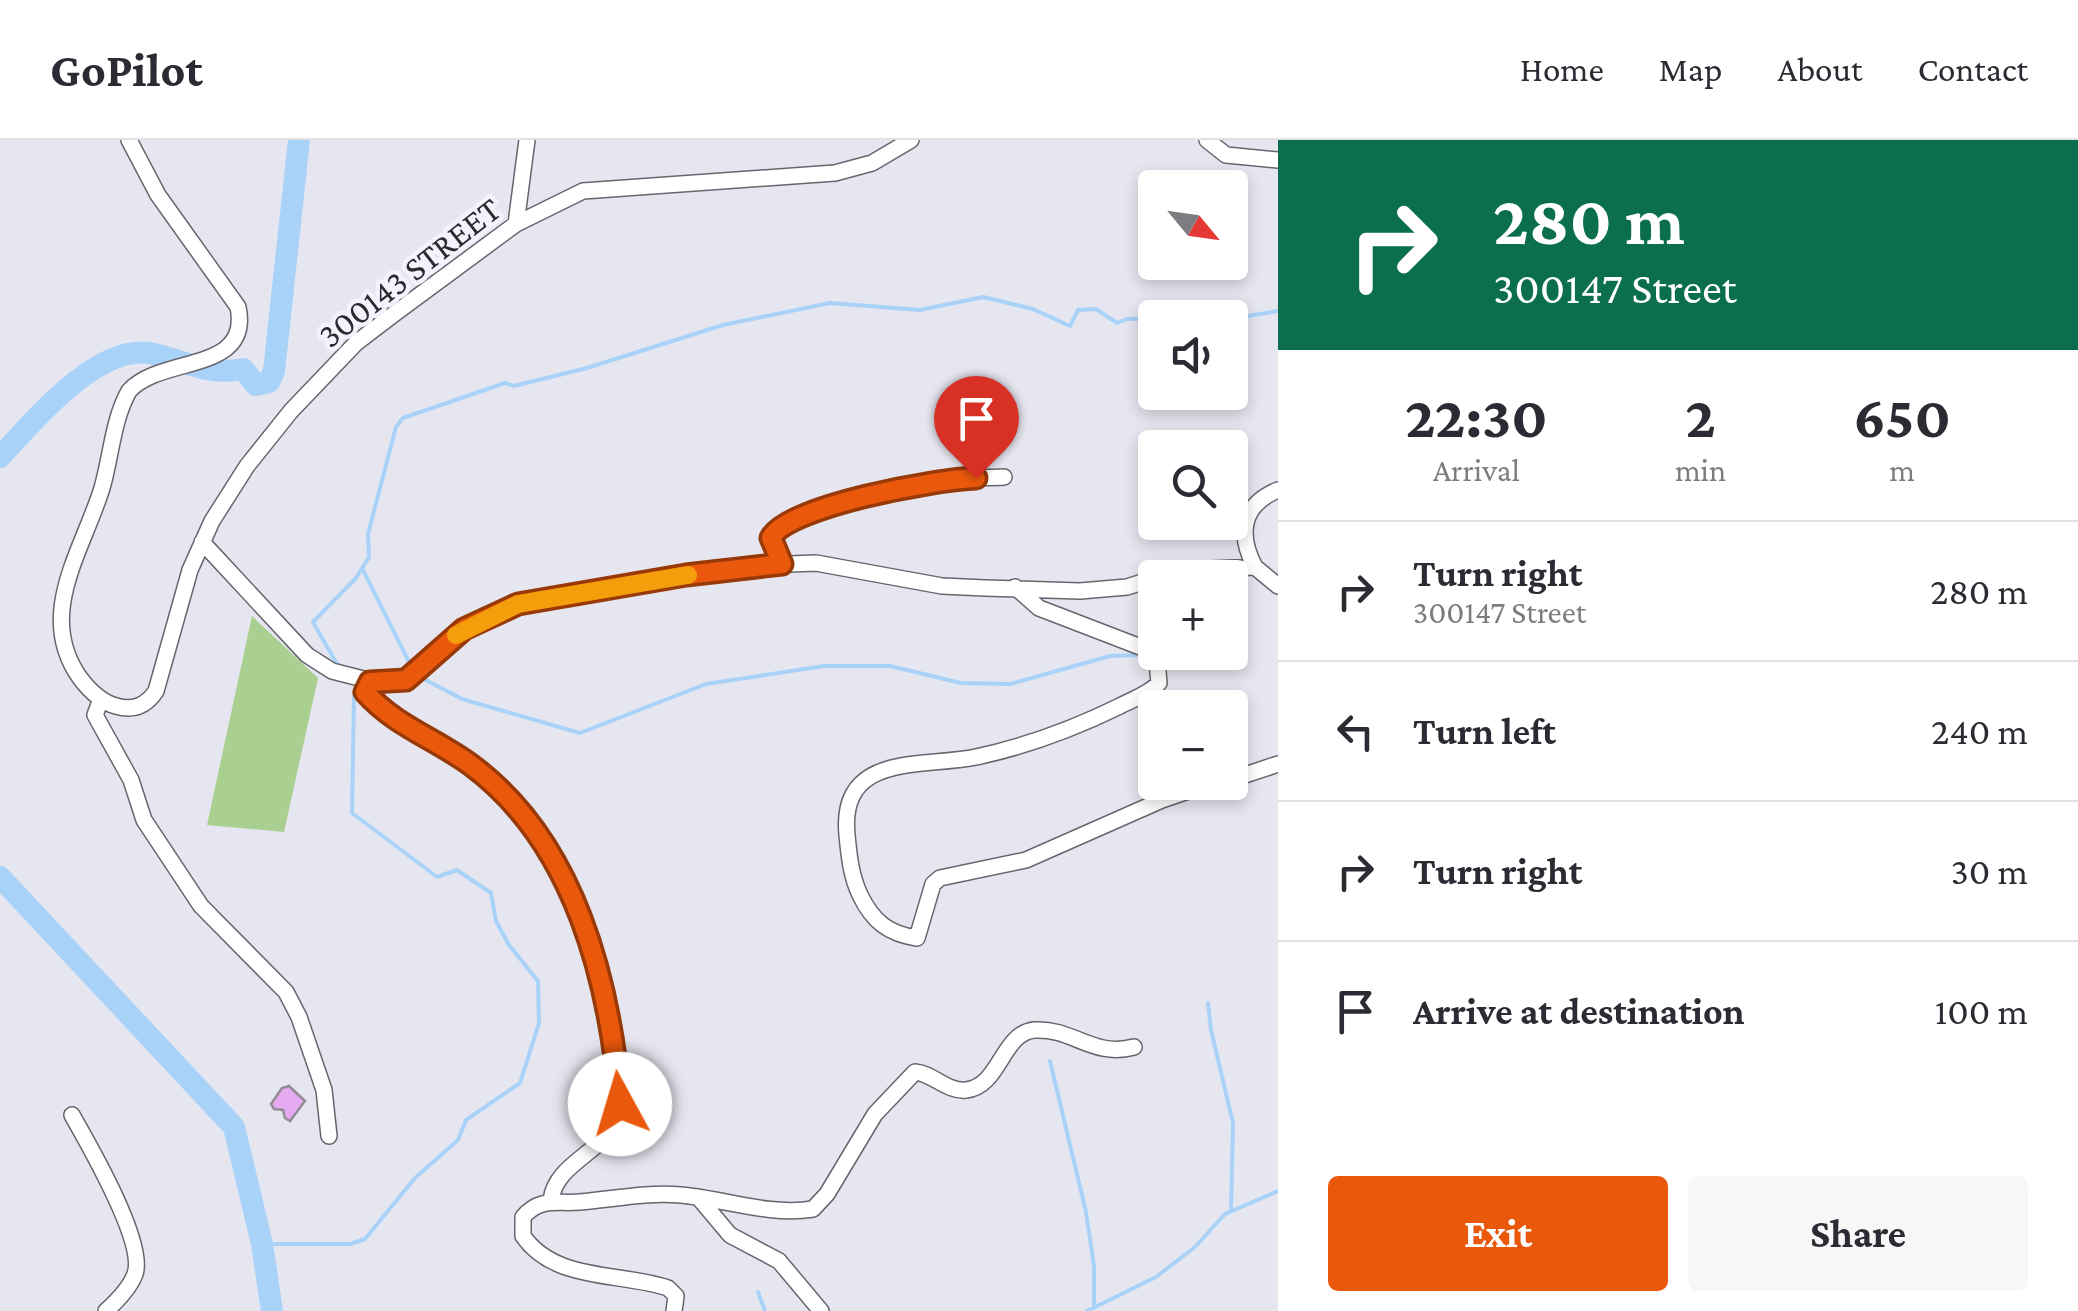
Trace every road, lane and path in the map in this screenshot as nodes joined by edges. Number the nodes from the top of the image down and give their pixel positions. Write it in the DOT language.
graph roads {
  1 [pos="129,140"];
  2 [pos="527,140"];
  3 [pos="911,140"];
  4 [pos="1207,140"];
  5 [pos="1278,160"];
  6 [pos="516,224"];
  7 [pos="1004,477"];
  8 [pos="1278,490"];
  9 [pos="202,542"];
  10 [pos="782,564"];
  11 [pos="1248,568"];
  12 [pos="1256,568"];
  13 [pos="1138,583"];
  14 [pos="1278,586"];
  15 [pos="1015,587"];
  16 [pos="370,682"];
  17 [pos="1146,690"];
  18 [pos="1138,694"];
  19 [pos="100,699"];
  20 [pos="1278,764"];
  21 [pos="1248,774"];
  22 [pos="1162,800"];
  23 [pos="1134,1047"];
  24 [pos="72,1115"];
  25 [pos="329,1136"];
  26 [pos="698,1197"];
  27 [pos="551,1200"];
  28 [pos="106,1311"];
  29 [pos="674,1311"];
  30 [pos="820,1311"];
  1 -- 19 [label="street"];
  2 -- 6 [label="street"];
  3 -- 6 [label="street, 300143 STREET"];
  4 -- 5 [label="street"];
  6 -- 9 [label="street, 300143 STREET"];
  7 -- 10 [label="street"];
  8 -- 12 [label="street"];
  9 -- 16 [label="street"];
  9 -- 19 [label="street, 300143 STREET"];
  10 -- 15 [label="street"];
  10 -- 16 [label="street"];
  11 -- 12 [label="street"];
  12 -- 14 [label="street"];
  13 -- 15 [label="street"];
  15 -- 17 [label="street"];
  16 -- 27 [label="street"];
  18 -- 22 [label="street"];
  19 -- 25 [label="street"];
  20 -- 21 [label="street"];
  23 -- 26 [label="street"];
  24 -- 28 [label="street"];
  26 -- 27 [label="street"];
  26 -- 30 [label="street"];
  27 -- 29 [label="street"];
}
